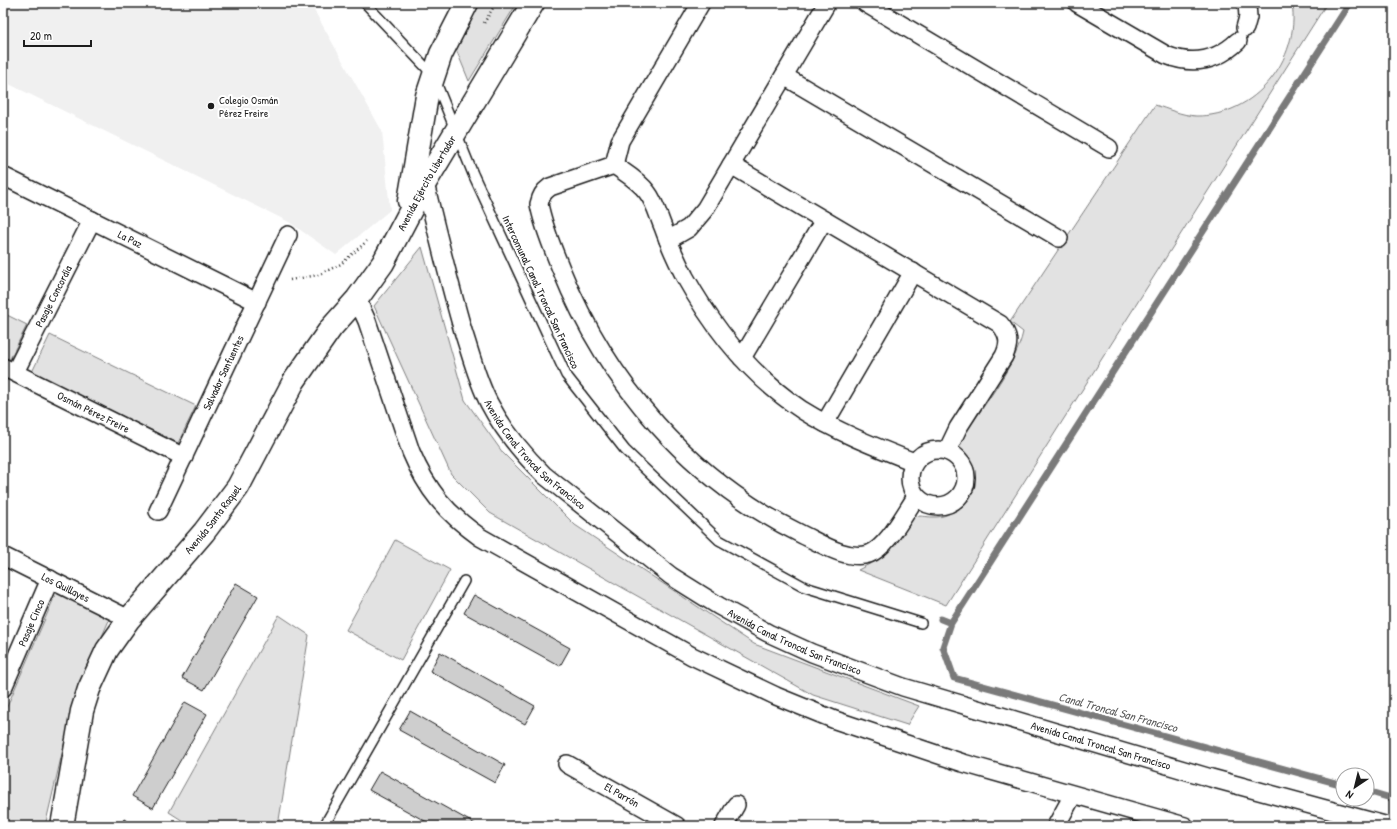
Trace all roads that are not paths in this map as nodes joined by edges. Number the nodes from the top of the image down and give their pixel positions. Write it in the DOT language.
graph roads {
  1 [pos="365,3"];
  2 [pos="467,3"];
  3 [pos="533,3"];
  4 [pos="701,3"];
  5 [pos="827,3"];
  6 [pos="865,3"];
  7 [pos="1077,3"];
  8 [pos="1247,3"];
  9 [pos="433,75"];
  10 [pos="784,76"];
  11 [pos="456,132"];
  12 [pos="1109,148"];
  13 [pos="614,165"];
  14 [pos="731,165"];
  15 [pos="3,176"];
  16 [pos="425,183"];
  17 [pos="92,220"];
  18 [pos="824,220"];
  19 [pos="404,226"];
  20 [pos="288,235"];
  21 [pos="1060,238"];
  22 [pos="668,240"];
  23 [pos="913,272"];
  24 [pos="357,299"];
  25 [pos="257,302"];
  26 [pos="742,358"];
  27 [pos="9,369"];
  28 [pos="825,423"];
  29 [pos="947,451"];
  30 [pos="184,457"];
  31 [pos="914,462"];
  32 [pos="916,497"];
  33 [pos="158,511"];
  34 [pos="3,556"];
  35 [pos="50,580"];
  36 [pos="464,581"];
  37 [pos="129,619"];
  38 [pos="921,623"];
  39 [pos="3,688"];
  40 [pos="567,764"];
  41 [pos="1073,795"];
  42 [pos="736,805"];
  43 [pos="62,826"];
  44 [pos="324,826"];
  45 [pos="677,826"];
  46 [pos="724,826"];
  47 [pos="1056,826"];
  48 [pos="1185,826"];
  49 [pos="1388,826"];
  1 -- 9 [label="lane"];
  2 -- 9 [label="main road, Avenida Ejército Libertador"];
  3 -- 11 [label="main road, Avenida Ejército Libertador"];
  4 -- 13 [label="street"];
  5 -- 10 [label="street"];
  6 -- 12 [label="street"];
  7 -- 8 [label="street"];
  9 -- 11 [label="lane, Intercomunal Canal Troncal San Francisco"];
  9 -- 19 [label="main road, Avenida Ejército Libertador"];
  10 -- 14 [label="street"];
  10 -- 21 [label="street"];
  11 -- 16 [label="main road, Avenida Ejército Libertador"];
  11 -- 38 [label="lane, Intercomunal Canal Troncal San Francisco"];
  13 -- 22 [label="street"];
  13 -- 32 [label="street"];
  14 -- 18 [label="street"];
  14 -- 22 [label="street"];
  15 -- 17 [label="street, La Paz"];
  16 -- 19 [label="main road, Avenida Ejército Libertador"];
  16 -- 49 [label="street, Avenida Canal Troncal San Francisco"];
  17 -- 25 [label="street, La Paz"];
  17 -- 27 [label="street, Pasaje Concordia"];
  18 -- 23 [label="street"];
  18 -- 26 [label="street"];
  19 -- 24 [label="main road, Avenida Santa Raquel"];
  20 -- 25 [label="street, Salvador Sanfuentes"];
  22 -- 26 [label="street"];
  23 -- 28 [label="street"];
  23 -- 29 [label="street"];
  24 -- 37 [label="main road, Avenida Santa Raquel"];
  24 -- 41 [label="street"];
  25 -- 30 [label="street, Salvador Sanfuentes"];
  26 -- 28 [label="street"];
  27 -- 30 [label="street, Osmán Pérez Freire"];
  28 -- 31 [label="street"];
  29 -- 31 [label="street"];
  29 -- 32 [label="street"];
  30 -- 33 [label="street, Salvador Sanfuentes"];
  31 -- 32 [label="street"];
  34 -- 35 [label="street, Los Quillayes"];
  35 -- 37 [label="street, Los Quillayes"];
  35 -- 39 [label="street, Pasaje Cinco"];
  36 -- 44 [label="lane"];
  37 -- 43 [label="main road, Avenida Santa Raquel"];
  40 -- 45 [label="street, El Parrón"];
  41 -- 47 [label="street"];
  41 -- 48 [label="street"];
  42 -- 46 [label="street"];
}
